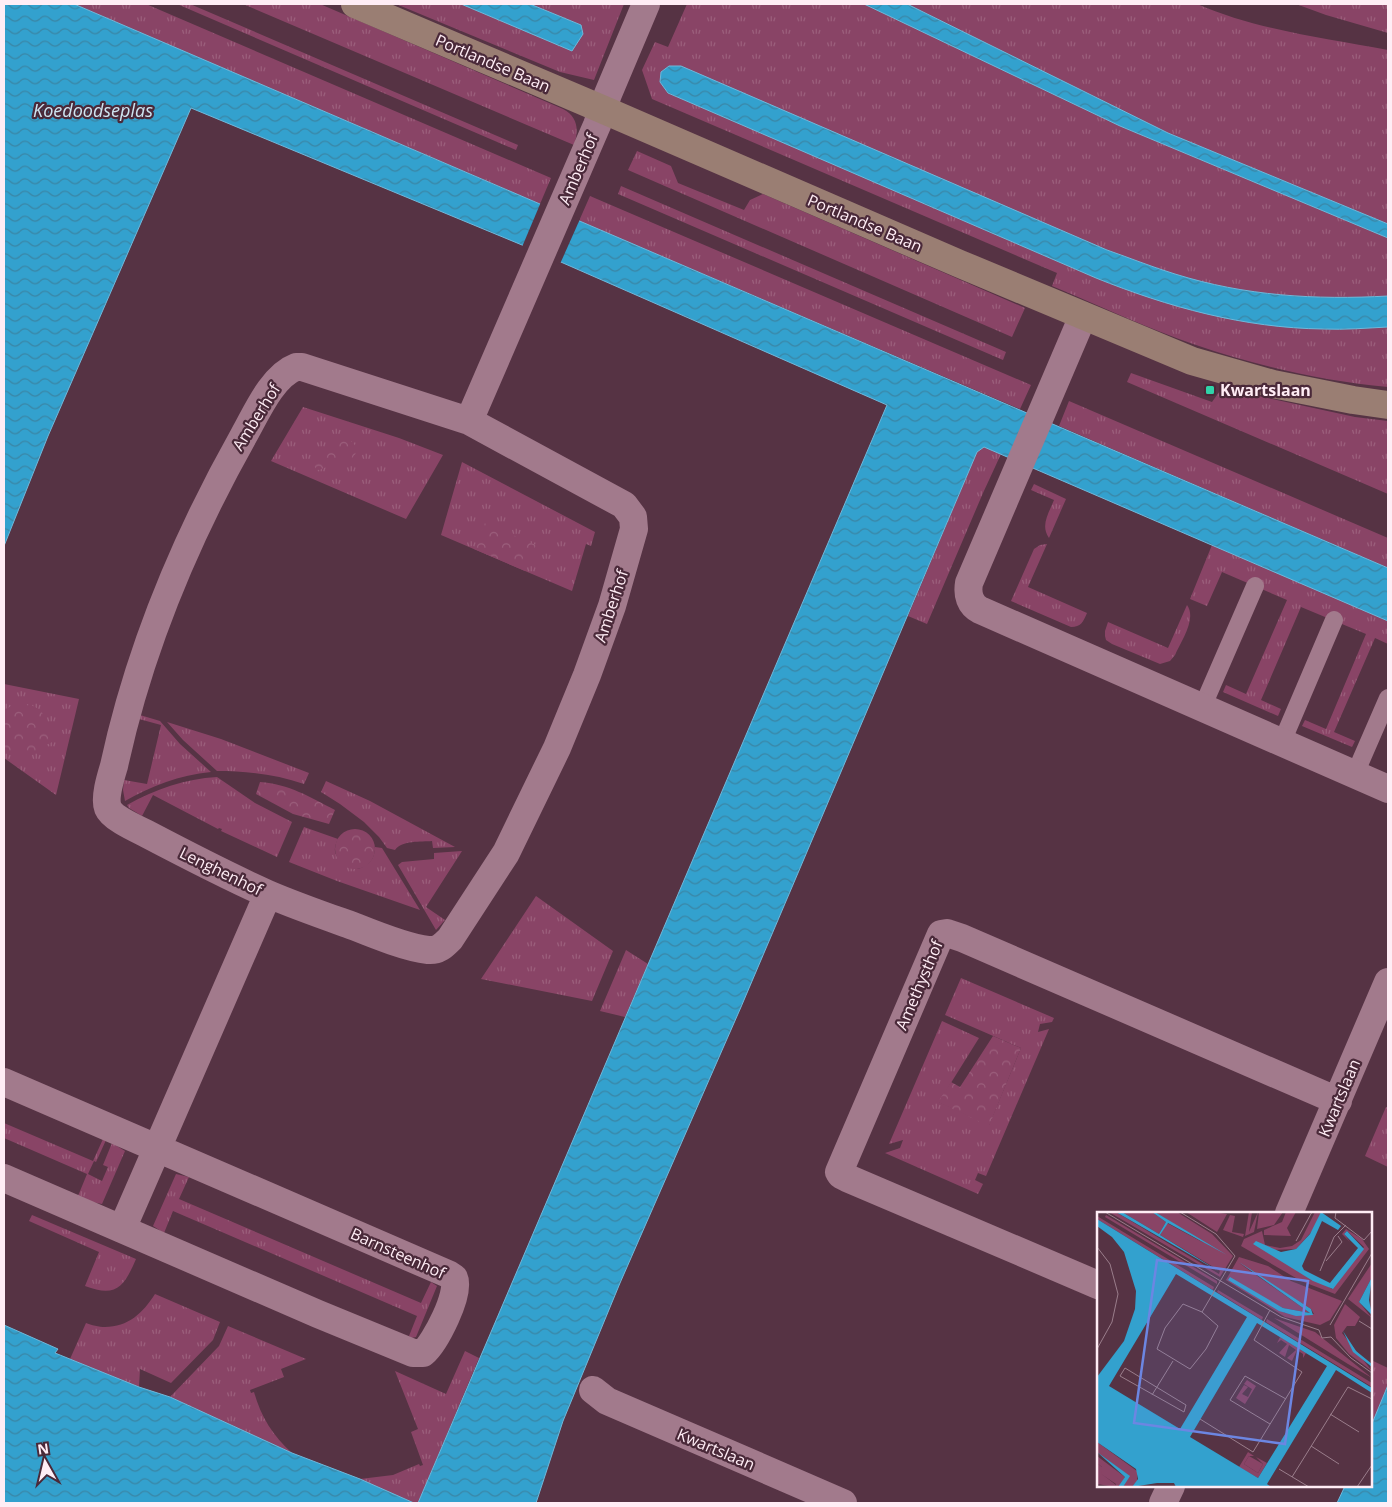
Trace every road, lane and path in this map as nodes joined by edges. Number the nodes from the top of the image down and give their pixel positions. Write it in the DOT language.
graph roads {
  1 [pos="355,4"];
  2 [pos="646,4"];
  3 [pos="604,110"];
  4 [pos="1083,316"];
  5 [pos="1388,405"];
  6 [pos="469,421"];
  7 [pos="1254,586"];
  8 [pos="160,611"];
  9 [pos="1334,620"];
  10 [pos="1388,698"];
  11 [pos="1202,708"];
  12 [pos="1282,742"];
  13 [pos="1355,774"];
  14 [pos="1388,789"];
  15 [pos="498,866"];
  16 [pos="268,894"];
  17 [pos="1388,982"];
  18 [pos="4,1082"];
  19 [pos="1338,1100"];
  20 [pos="157,1148"];
  21 [pos="4,1178"];
  22 [pos="1289,1212"];
  23 [pos="122,1229"];
  24 [pos="1097,1285"];
  25 [pos="592,1390"];
  26 [pos="1171,1487"];
  27 [pos="843,1503"];
  28 [pos="1163,1503"];
  1 -- 3 [label="street, Portlandse Baan"];
  2 -- 3 [label="street, Amberhof"];
  3 -- 4 [label="street, Portlandse Baan"];
  3 -- 6 [label="street, Amberhof"];
  4 -- 5 [label="street, Portlandse Baan"];
  4 -- 11 [label="street"];
  6 -- 8 [label="street, Amberhof"];
  6 -- 15 [label="street, Amberhof"];
  7 -- 11 [label="lane"];
  8 -- 16 [label="street, Lenghenhof"];
  9 -- 12 [label="lane"];
  10 -- 13 [label="lane"];
  11 -- 12 [label="street"];
  12 -- 13 [label="street"];
  13 -- 14 [label="street"];
  15 -- 16 [label="street, Lenghenhof"];
  16 -- 20 [label="street"];
  17 -- 19 [label="street, Kwartslaan"];
  18 -- 20 [label="street, Barnsteenhof"];
  19 -- 22 [label="street, Kwartslaan"];
  19 -- 24 [label="street, Amethysthof"];
  20 -- 23 [label="street"];
  20 -- 23 [label="street, Barnsteenhof"];
  21 -- 23 [label="street, Barnsteenhof"];
  25 -- 27 [label="street, Kwartslaan"];
  26 -- 28 [label="street"];
}
